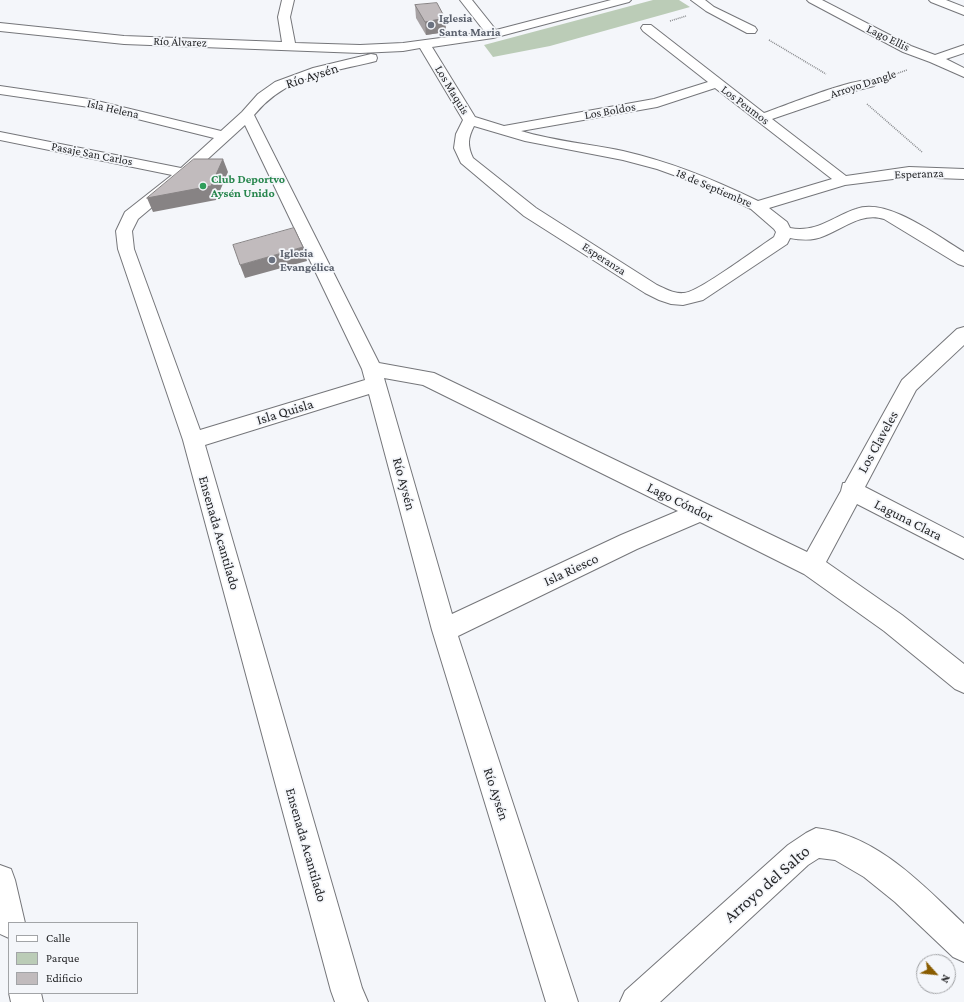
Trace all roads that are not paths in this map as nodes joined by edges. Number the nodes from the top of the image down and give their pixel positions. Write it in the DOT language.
graph roads {
  1 [pos="288,0"];
  2 [pos="466,0"];
  3 [pos="625,0"];
  4 [pos="697,0"];
  5 [pos="813,0"];
  6 [pos="935,0"];
  7 [pos="964,11"];
  8 [pos="0,27"];
  9 [pos="647,28"];
  10 [pos="751,30"];
  11 [pos="493,34"];
  12 [pos="424,44"];
  13 [pos="289,46"];
  14 [pos="964,49"];
  15 [pos="365,53"];
  16 [pos="935,59"];
  17 [pos="964,73"];
  18 [pos="717,83"];
  19 [pos="870,83"];
  20 [pos="0,90"];
  21 [pos="247,114"];
  22 [pos="762,118"];
  23 [pos="470,120"];
  24 [pos="495,128"];
  25 [pos="0,136"];
  26 [pos="225,136"];
  27 [pos="184,173"];
  28 [pos="964,174"];
  29 [pos="844,181"];
  30 [pos="757,206"];
  31 [pos="784,232"];
  32 [pos="964,260"];
  33 [pos="964,334"];
  34 [pos="375,376"];
  35 [pos="193,440"];
  36 [pos="851,490"];
  37 [pos="700,512"];
  38 [pos="964,549"];
  39 [pos="812,566"];
  40 [pos="444,630"];
  41 [pos="964,680"];
  42 [pos="0,880"];
  43 [pos="10,922"];
  44 [pos="964,946"];
  45 [pos="352,1002"];
  46 [pos="562,1002"];
  47 [pos="636,1002"];
  1 -- 13 [label="street"];
  2 -- 11 [label="street"];
  3 -- 11 [label="street"];
  4 -- 10 [label="street"];
  5 -- 16 [label="street, Lago Ellis"];
  6 -- 7 [label="street"];
  8 -- 13 [label="street, Río Álvarez"];
  9 -- 18 [label="street, Los Peumos"];
  11 -- 12 [label="street"];
  12 -- 15 [label="street, Río Álvarez"];
  12 -- 23 [label="street, Los Maquis"];
  13 -- 15 [label="street, Río Álvarez"];
  14 -- 16 [label="street"];
  15 -- 21 [label="street, Río Aysén"];
  16 -- 17 [label="street, Lago Ellis"];
  18 -- 22 [label="street, Los Peumos"];
  18 -- 24 [label="street, Los Boldos"];
  19 -- 22 [label="street, Arroyo Dangle"];
  20 -- 26 [label="street, Isla Helena"];
  21 -- 26 [label="street, Ensenada Acantilado"];
  21 -- 34 [label="street, Río Aysén"];
  22 -- 29 [label="street, Los Peumos"];
  23 -- 24 [label="street, Los Maquis"];
  23 -- 31 [label="street, Esperanza"];
  24 -- 30 [label="street, 18 de Septiembre"];
  25 -- 27 [label="street, Pasaje San Carlos"];
  26 -- 27 [label="street, Ensenada Acantilado"];
  27 -- 35 [label="street, Ensenada Acantilado"];
  28 -- 29 [label="street, Esperanza"];
  29 -- 30 [label="street, Esperanza"];
  30 -- 31 [label="street, 18 de Septiembre"];
  31 -- 32 [label="street"];
  33 -- 36 [label="street, Los Claveles"];
  34 -- 35 [label="street, Isla Quisla"];
  34 -- 37 [label="street, Lago Cóndor"];
  34 -- 40 [label="street, Río Aysén"];
  35 -- 45 [label="street, Ensenada Acantilado"];
  36 -- 38 [label="street, Laguna Clara"];
  36 -- 39 [label="street, Los Claveles"];
  37 -- 39 [label="street, Lago Cóndor"];
  37 -- 40 [label="street, Isla Riesco"];
  39 -- 41 [label="street, Lago Cóndor"];
  40 -- 46 [label="street, Río Aysén"];
  42 -- 43 [label="street"];
  44 -- 47 [label="street, Arroyo del Salto"];
}
